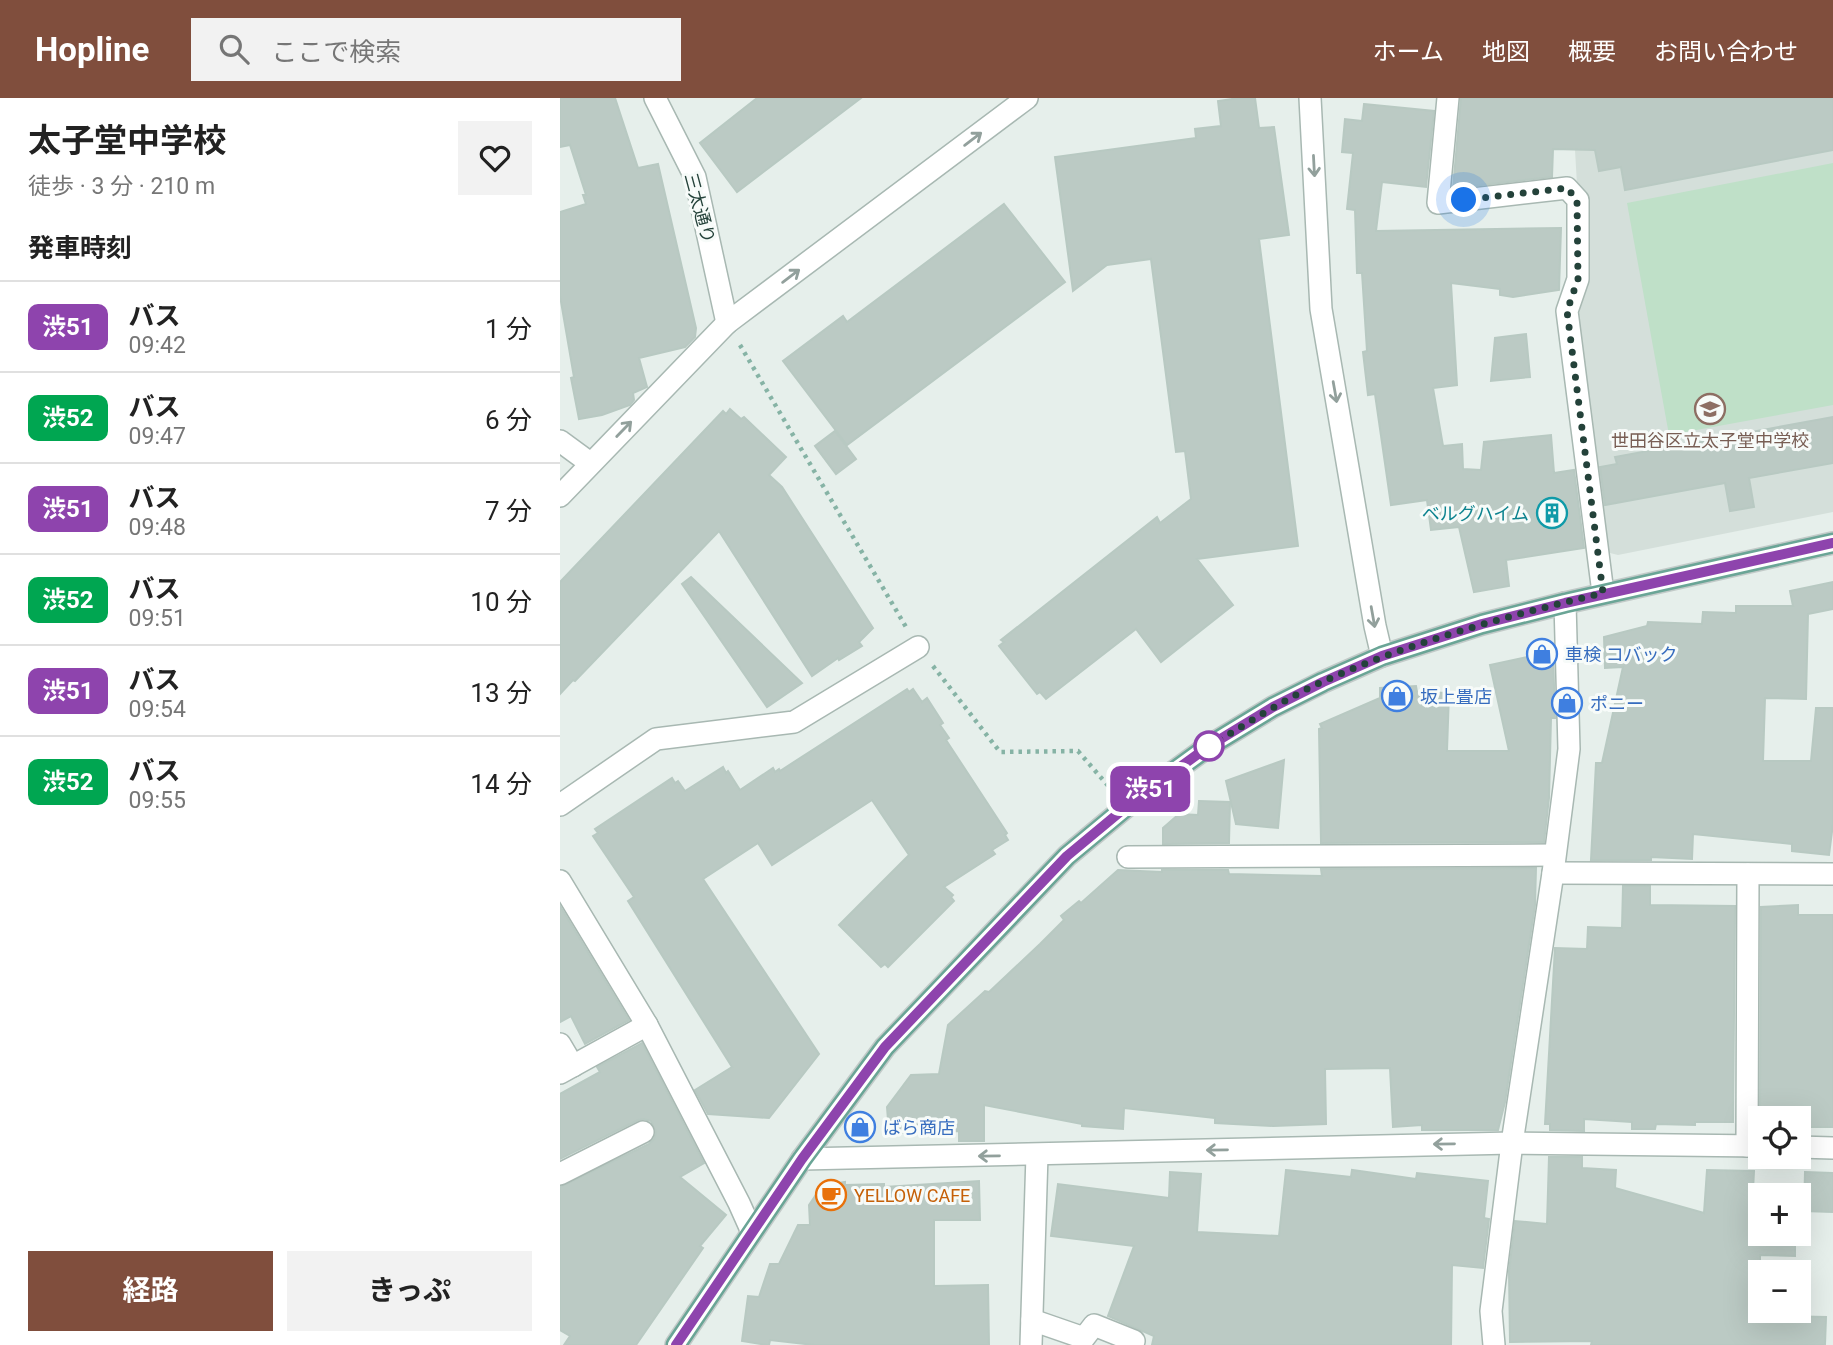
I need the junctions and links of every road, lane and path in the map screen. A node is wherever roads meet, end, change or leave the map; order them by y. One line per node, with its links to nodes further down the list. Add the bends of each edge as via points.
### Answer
1 (655, 98): 5 (street, 三太通り, via 695,177)
2 (1027, 98): 5 (street, one-way to 2)
3 (1310, 98): 13 (street, one-way to 13, via 1321,309)
4 (1448, 98): 10 (street, via 1438,203 1567,188 1577,200 1578,279 1567,311)
5 (727, 324): 7 (street, one-way to 5); 12 (path)
6 (560, 441): 7 (street)
7 (590, 463): 8 (street)
8 (560, 496)
9 (1833, 543): 10 (main road)
10 (1603, 593): 11 (main road)
11 (1565, 603): 13 (main road); 17 (street, via 1569,749)
12 (918, 647): 14 (path, via 1000,752 1078,751); 15 (street, via 794,722 656,739)
13 (1382, 656): 31 (main road, via 1273,707 1209,746 1070,853 885,1047)
14 (1110, 789)
15 (560, 805)
16 (1128, 857): 17 (street)
17 (1553, 864): 18 (street); 26 (street)
18 (1748, 874): 19 (street); 24 (street)
19 (1833, 874)
20 (564, 894): 21 (street)
21 (647, 1025): 23 (street); 33 (street)
22 (560, 1044): 23 (street)
23 (566, 1070)
24 (1753, 1106)
25 (642, 1132): 32 (street)
26 (1512, 1143): 27 (street); 30 (street, one-way to 30); 38 (street, via 1491,1311)
27 (1748, 1146)
28 (1811, 1147): 29 (street)
29 (1833, 1148)
30 (1037, 1155): 31 (street, one-way to 31); 34 (street)
31 (802, 1159): 33 (main road)
32 (560, 1174)
33 (752, 1232): 36 (main road)
34 (1032, 1320): 35 (street, via 1084,1338 1094,1325); 37 (street)
35 (1133, 1341)
36 (676, 1345)
37 (1031, 1345)
38 (1494, 1345)

